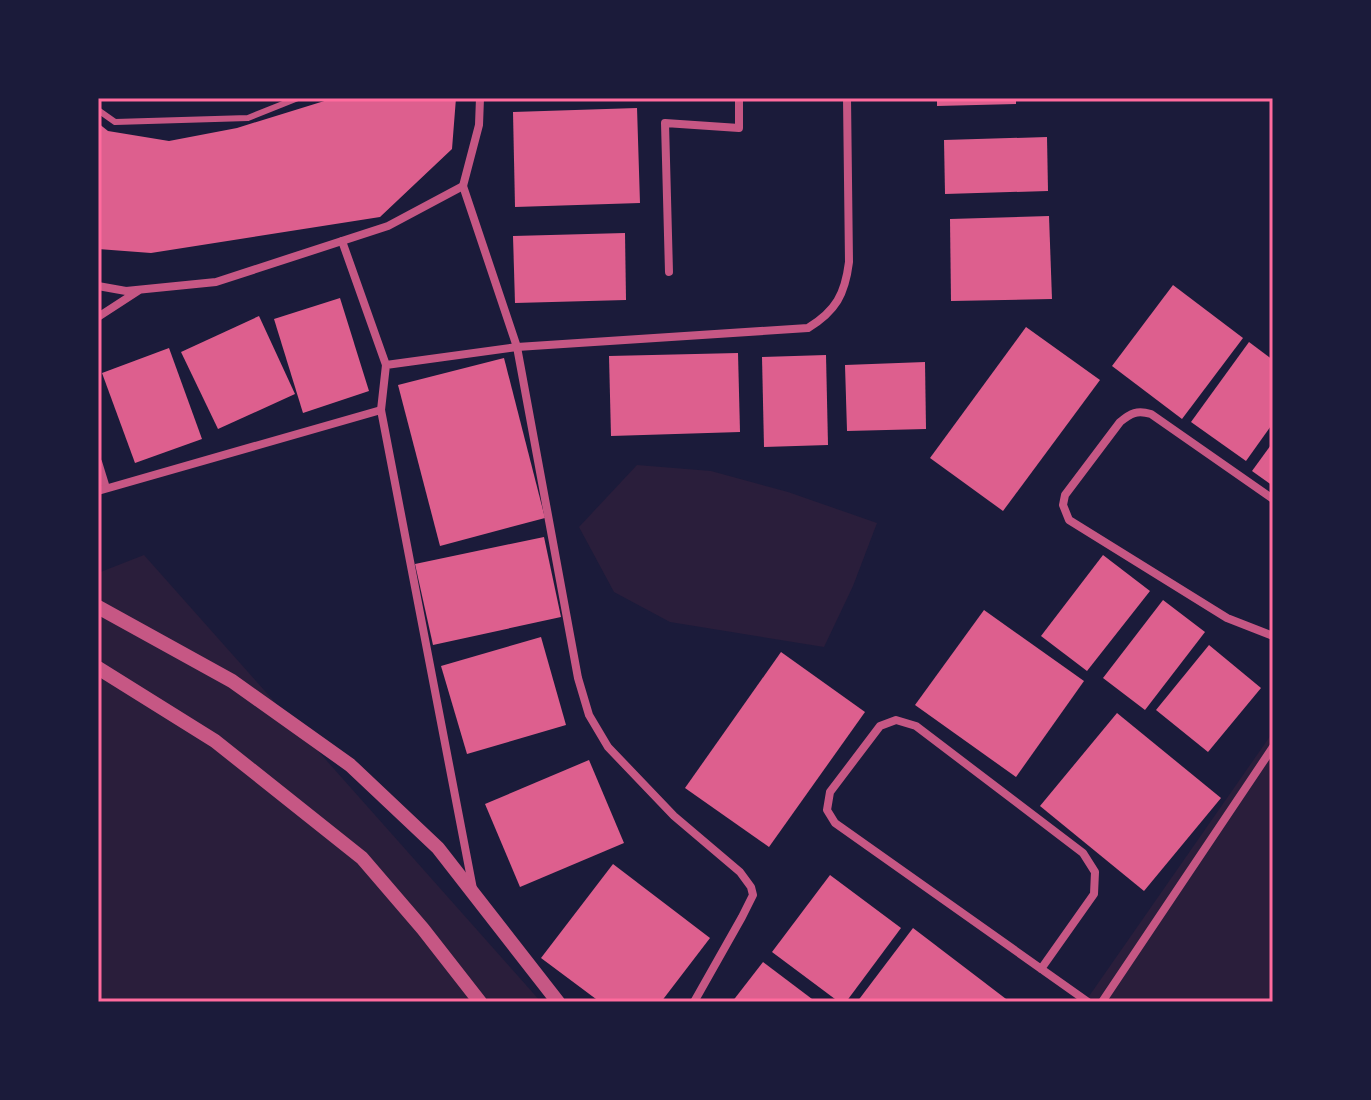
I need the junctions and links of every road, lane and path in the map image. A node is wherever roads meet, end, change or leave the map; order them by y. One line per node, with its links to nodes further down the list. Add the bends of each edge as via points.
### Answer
1 (298, 98): 5 (lane, via 248,118 115,122)
2 (480, 98): 6 (street, via 479,125)
3 (739, 98): 8 (street, via 739,128 665,123)
4 (847, 98): 12 (street, via 849,262 846,286 827,316 808,328)
5 (98, 110)
6 (463, 186): 7 (street, via 388,226); 12 (street)
7 (342, 241): 10 (street, via 216,282); 13 (street)
8 (669, 272)
9 (98, 286): 10 (street)
10 (139, 290): 11 (street)
11 (98, 317)
12 (517, 347): 13 (street); 26 (street, via 589,715 608,747 751,887 753,895)
13 (386, 365): 14 (street)
14 (381, 410): 16 (street); 22 (street)
15 (98, 462): 16 (street)
16 (102, 490)
17 (1273, 499): 19 (street, via 1140,411 1120,422 1065,495 1063,505 1069,520 1227,618)
18 (98, 607): 22 (street, via 232,681 350,765 438,848)
19 (1273, 636)
20 (98, 668): 24 (street, via 215,741 362,858)
21 (1273, 747): 28 (street)
22 (474, 894): 25 (street)
23 (1041, 969): 23 (street, via 835,823 827,810 830,792 880,726 896,720 916,726 1083,853 1095,872 1094,894); 27 (street)
24 (480, 1002)
25 (558, 1002)
26 (694, 1002)
27 (1088, 1002)
28 (1102, 1002)

